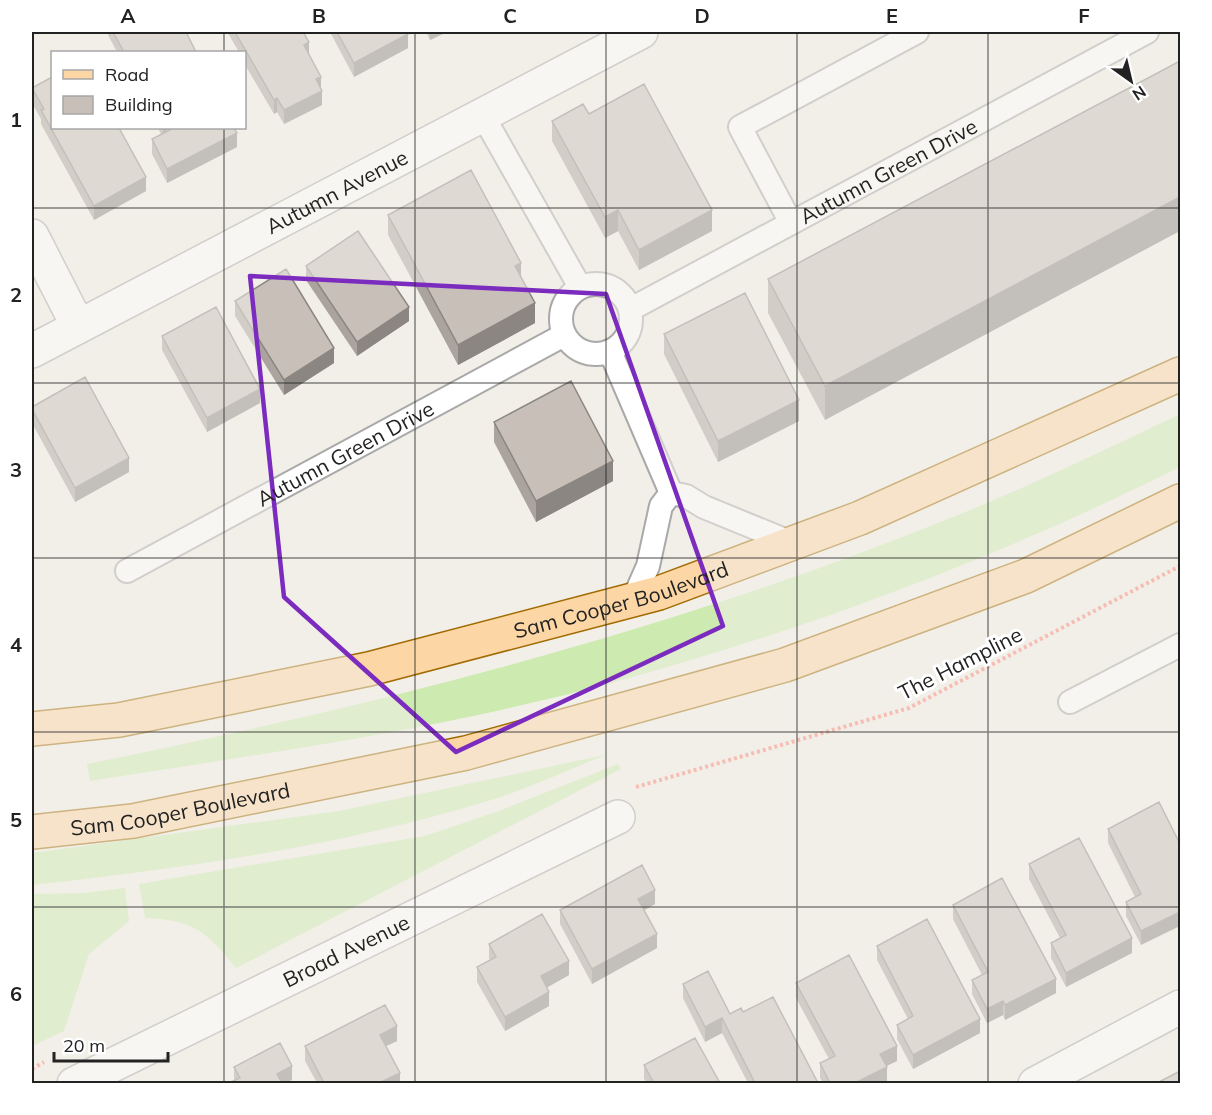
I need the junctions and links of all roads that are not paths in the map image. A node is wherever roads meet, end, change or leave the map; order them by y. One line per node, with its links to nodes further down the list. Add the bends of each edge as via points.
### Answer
1 (641, 32): 4 (street, Autumn Avenue)
2 (917, 32): 5 (lane, via 740,127)
3 (1147, 32): 5 (lane, Autumn Green Drive)
4 (482, 114): 7 (lane); 9 (street, Autumn Avenue)
5 (791, 223): 8 (lane, Autumn Green Drive)
6 (32, 236): 9 (street)
7 (580, 287): 8 (lane, via 609,285 626,299); 10 (lane, via 566,299 561,311)
8 (631, 309): 12 (lane, via 629,332)
9 (78, 326): 11 (street, Autumn Avenue)
10 (564, 335): 12 (lane, via 582,352 593,355); 17 (lane, Autumn Green Drive)
11 (32, 351)
12 (610, 351): 14 (lane)
13 (1180, 374): 16 (main road, Sam Cooper Boulevard, via 860,518)
14 (671, 494): 16 (lane, via 686,496); 18 (lane, via 661,506 648,566)
15 (1180, 501): 23 (main road, Sam Cooper Boulevard, via 1026,576 785,665 466,753 133,821)
16 (792, 543): 18 (main road, Sam Cooper Boulevard)
17 (127, 571)
18 (633, 600): 21 (main road, Sam Cooper Boulevard, via 369,669 119,720)
19 (1180, 645): 20 (lane)
20 (1070, 702)
21 (32, 729)
22 (618, 817): 25 (street, Broad Avenue)
23 (32, 832)
24 (1180, 1008): 26 (street)
25 (74, 1083)
26 (1035, 1083)

